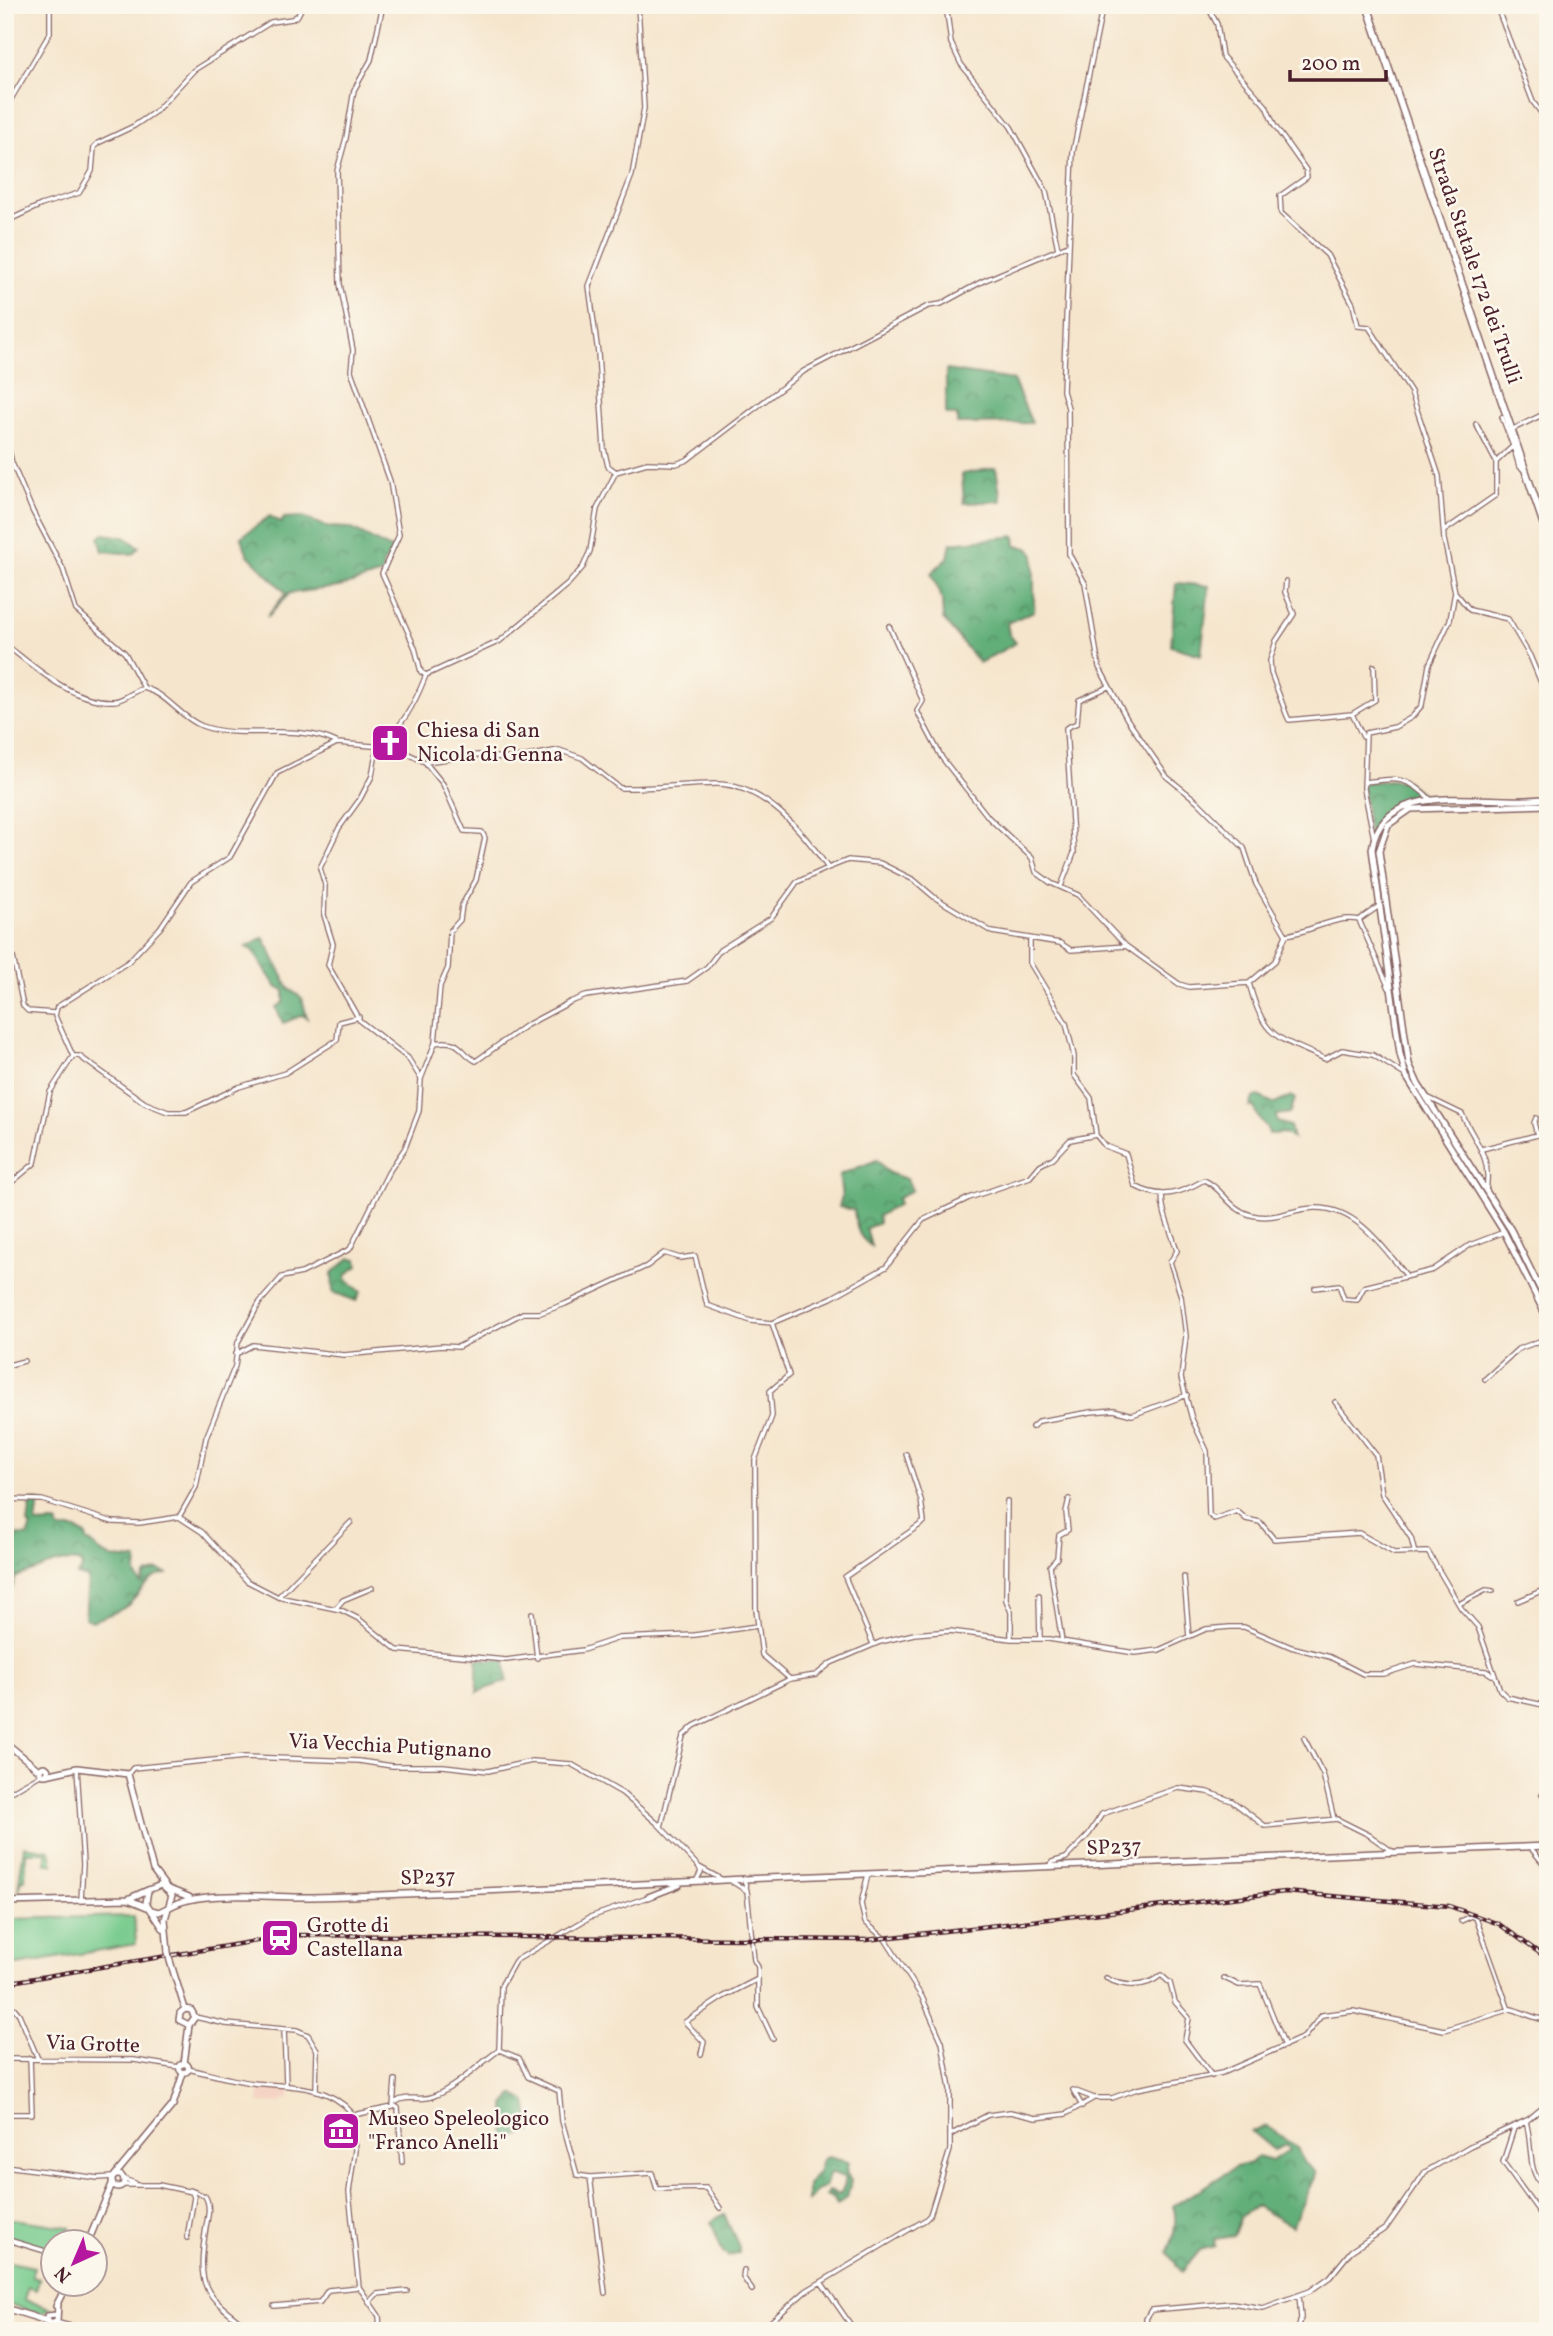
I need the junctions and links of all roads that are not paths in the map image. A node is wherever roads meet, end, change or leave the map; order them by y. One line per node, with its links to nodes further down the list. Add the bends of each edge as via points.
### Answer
1 (50, 5): 10 (street, via 50,33)
2 (303, 5): 12 (street, via 292,19 271,22 194,70 156,111 98,143 92,171 79,193)
3 (383, 5): 31 (street, via 371,60 354,90 338,159 340,284 353,350 351,371 390,481 399,535 382,573)
4 (638, 5): 23 (street, via 641,127 632,175 589,286 604,449 608,466)
5 (946, 5): 14 (street, via 951,43 961,64 1011,127 1046,191)
6 (1103, 5): 13 (street, via 1073,152)
7 (1207, 5): 24 (street, via 1217,24 1222,56 1266,106 1306,170 1307,177 1280,197 1281,214 1327,255 1353,304 1358,327 1369,327 1410,392 1439,476)
8 (1367, 5): 18 (main road, Strada Statale 172 dei Trulli)
9 (1496, 5): 11 (street, via 1533,102)
10 (5, 117)
11 (1548, 122)
12 (5, 222)
13 (1068, 245): 14 (street); 32 (street, via 1063,391 1069,408 1069,554 1085,583 1099,667)
14 (1058, 249): 23 (street, via 928,306 817,363 687,460 647,463)
15 (1548, 412): 18 (street)
16 (1502, 417): 20 (street)
17 (1476, 424): 21 (street)
18 (1511, 430): 22 (main road, Strada Statale 172 dei Trulli)
19 (5, 433): 33 (street, via 12,463 63,569 76,610 125,653)
20 (1513, 446): 21 (street); 22 (street, via 1519,466)
21 (1496, 463): 24 (street, via 1496,495)
22 (1525, 470): 25 (main road, Strada Statale 172 dei Trulli)
23 (616, 472): 31 (street, via 597,509 583,568 500,640)
24 (1444, 531): 27 (street)
25 (1548, 537)
26 (1286, 581): 34 (street, via 1285,592 1294,614 1276,641 1270,667 1287,716 1299,720)
27 (1455, 592): 36 (street, via 1451,620 1429,665 1422,705 1395,727 1366,733); 40 (street, via 1470,610 1508,619 1530,656 1545,692)
28 (889, 626): 48 (street, via 923,701 917,711 942,758 989,818 1032,858 1036,872)
29 (5, 644): 33 (street, via 88,700 117,701)
30 (1374, 666): 34 (street, via 1374,700)
31 (426, 675): 35 (street)
32 (1109, 687): 48 (street, via 1079,700 1077,723 1066,729 1074,853); 51 (street, via 1167,777 1244,848 1256,884)
33 (144, 688): 37 (street, via 160,694 188,720 205,727 302,734)
34 (1352, 714): 36 (street)
35 (394, 734): 38 (street); 39 (street)
36 (1364, 739): 42 (street)
37 (337, 743): 38 (street); 57 (street, via 277,773 230,857 191,882 160,928 128,962)
38 (377, 747): 39 (street); 58 (street, via 372,776 320,868 325,885 324,915 333,944 328,965)
39 (397, 748): 41 (street)
40 (1548, 751)
41 (425, 762): 47 (street, via 478,755 512,759 559,750 582,758 620,788 731,785 778,808); 59 (street, via 443,784 464,831 482,832 485,838 476,880 462,905 460,920 450,931)
42 (1364, 782): 44 (street, via 1413,781); 46 (street)
43 (1548, 798): 44 (main road)
44 (1432, 801): 46 (main road, via 1397,808 1383,820)
45 (1548, 805): 61 (main road, via 1420,808 1402,813 1385,831 1379,851)
46 (1374, 839): 49 (main road)
47 (828, 868): 52 (street, via 848,860 880,863 905,874 992,932); 59 (street, via 797,882 771,918 720,950 687,981 570,1002 525,1026 476,1061 455,1044)
48 (1061, 886): 53 (street, via 1087,903)
49 (1379, 906): 50 (street); 56 (main road)
50 (1359, 920): 51 (street, via 1346,917); 56 (street)
51 (1286, 935): 55 (street, via 1275,961)
52 (1030, 939): 53 (street, via 1060,943 1071,950); 65 (street, via 1030,963 1066,1023 1074,1074 1091,1098)
53 (1126, 946): 55 (street, via 1189,987)
54 (5, 947): 57 (street, via 13,957 23,1006 28,1011)
55 (1249, 983): 61 (street, via 1259,1016 1275,1037 1325,1059 1342,1050 1373,1055)
56 (1392, 995): 61 (main road)
57 (54, 1013): 60 (street)
58 (359, 1017): 60 (street, via 339,1023 337,1040 299,1065 186,1112 168,1112 145,1103); 62 (street, via 408,1058)
59 (435, 1043): 62 (street)
60 (73, 1056): 67 (street, via 50,1092 35,1163)
61 (1410, 1074): 63 (main road); 70 (main road)
62 (421, 1079): 77 (street, via 419,1111 405,1148 350,1249 302,1273 282,1277 249,1320)
63 (1426, 1097): 66 (street, via 1462,1114); 68 (main road)
64 (1536, 1118): 66 (street, via 1537,1135)
65 (1096, 1135): 69 (street, via 1105,1146 1126,1154 1135,1186); 75 (street, via 1070,1140 1030,1177 923,1220 886,1267)
66 (1482, 1149): 68 (street)
67 (5, 1188)
68 (1486, 1190): 70 (main road)
69 (1162, 1195): 71 (street, via 1178,1194 1204,1180 1230,1206 1250,1214 1272,1217 1312,1208 1345,1215 1381,1242); 81 (street, via 1178,1251 1170,1262 1181,1296 1186,1336 1181,1378)
70 (1508, 1231): 71 (street, via 1470,1245 1433,1270); 73 (main road); 74 (main road)
71 (1406, 1275): 72 (street, via 1362,1288 1357,1300 1344,1300 1339,1285)
72 (1315, 1288)
73 (1548, 1305)
74 (1548, 1320)
75 (772, 1323): 77 (street, via 751,1321 707,1305 695,1256 664,1253 565,1304 540,1313 523,1312 458,1347 344,1355 253,1345); 101 (street, via 789,1375 770,1391 772,1416 754,1460)
76 (1548, 1338): 80 (street, via 1518,1349)
77 (236, 1354): 88 (street, via 206,1438 196,1487)
78 (24, 1360): 79 (street)
79 (5, 1366)
80 (1485, 1379)
81 (1187, 1395): 83 (street, via 1132,1415 1114,1410 1091,1412 1039,1421); 90 (street, via 1192,1419 1208,1451 1211,1518 1237,1511 1260,1522 1274,1539 1355,1532 1394,1553)
82 (1335, 1402): 90 (street, via 1376,1455 1382,1494)
83 (1032, 1427)
84 (906, 1454): 106 (street, via 924,1522 845,1577)
85 (5, 1499): 88 (street, via 42,1500 113,1522)
86 (1069, 1499): 105 (street, via 1068,1530 1059,1537 1058,1558 1050,1566)
87 (1007, 1501): 103 (street, via 1006,1600)
88 (179, 1517): 96 (street, via 202,1532 247,1581)
89 (351, 1522): 96 (street)
90 (1414, 1550): 98 (street, via 1431,1555)
91 (1184, 1577): 102 (street)
92 (372, 1588): 99 (street, via 343,1600)
93 (1548, 1588): 97 (street)
94 (1493, 1591): 98 (street)
95 (1039, 1595): 104 (street)
96 (278, 1597): 99 (street)
97 (1518, 1601)
98 (1459, 1604): 108 (street, via 1478,1627)
99 (336, 1608): 107 (street, via 359,1619 397,1650 506,1660)
100 (532, 1613): 107 (street)
101 (757, 1626): 107 (street, via 695,1635 619,1638); 109 (street, via 762,1655)
102 (1189, 1637): 105 (street, via 1159,1650 1135,1653); 108 (street, via 1206,1629 1244,1627 1330,1657 1363,1674 1384,1674 1415,1664)
103 (1011, 1639): 104 (street); 106 (street, via 940,1631)
104 (1040, 1639): 105 (street)
105 (1062, 1641)
106 (873, 1644): 109 (street, via 816,1675)
107 (537, 1658)
108 (1492, 1675): 110 (street, via 1507,1697)
109 (790, 1679): 120 (street, via 694,1726 683,1736)
110 (1548, 1706)
111 (1304, 1738): 119 (street, via 1323,1774)
112 (5, 1742): 114 (main road)
113 (77, 1768): 114 (main road); 115 (main road); 143 (street)
114 (44, 1771): 117 (street)
115 (128, 1774): 120 (street, Via Vecchia Putignano, via 133,1768 245,1757 488,1771 532,1761 571,1764 622,1793); 126 (main road)
116 (1542, 1794): 118 (street)
117 (5, 1795)
118 (1548, 1800)
119 (1334, 1819): 123 (street); 124 (street, via 1265,1826 1216,1794 1178,1788 1102,1814 1066,1858)
120 (661, 1827): 127 (street, Via Vecchia Putignano)
121 (1548, 1846): 122 (main road, SP237 / SP237)
122 (1530, 1847): 123 (main road, SP237 / SP237); 125 (street)
123 (1393, 1852): 124 (main road, SP237 / SP237)
124 (1048, 1867): 128 (main road, SP237 / SP237)
125 (1548, 1869)
126 (153, 1870): 136 (main road); 137 (main road)
127 (702, 1870): 130 (street, Via Vecchia Putignano); 131 (street, Via Vecchia Putignano); 132 (street)
128 (868, 1874): 129 (main road, SP237 / SP237); 178 (street, via 861,1905 865,1922 885,1939 922,1997 942,2042 950,2089)
129 (744, 1878): 130 (main road, SP237 / SP237); 138 (street)
130 (726, 1880): 131 (main road, SP237 / SP237); 138 (street, Via Vecchia Putignano)
131 (709, 1881): 132 (main road, SP237 / SP237)
132 (696, 1882): 134 (main road, SP237 / SP237)
133 (664, 1884): 134 (main road, SP237); 135 (main road, SP237 / SP237); 139 (main road); 140 (main road)
134 (682, 1884): 139 (main road)
135 (652, 1885): 140 (main road); 141 (main road, SP237 / SP237)
136 (167, 1888): 137 (main road, SP237); 141 (main road, SP237); 145 (main road, via 172,1895)
137 (149, 1889): 142 (main road, SP237); 146 (main road, via 145,1897)
138 (747, 1891): 151 (street)
139 (662, 1893): 140 (main road)
140 (648, 1897): 161 (street, via 590,1917 515,1961 501,1986)
141 (192, 1898): 145 (main road, SP237)
142 (128, 1899): 143 (main road, SP237); 146 (main road, SP237)
143 (81, 1900): 144 (main road, SP237)
144 (5, 1902)
145 (170, 1907): 146 (main road, SP237, via 163,1912); 148 (main road)
146 (150, 1909): 148 (main road)
147 (1461, 1921): 154 (street, via 1476,1918)
148 (165, 1931): 153 (main road, bridge)
149 (1106, 1978): 167 (street, via 1120,1985 1140,1985 1161,1975 1171,1983 1175,2002 1189,2018 1185,2040)
150 (1224, 1978): 160 (street, via 1238,1985 1260,1984)
151 (756, 1980): 159 (street, via 758,2007); 162 (street, via 685,2022 704,2042)
152 (5, 2009): 165 (street, via 14,2008 19,2014)
153 (185, 2009): 155 (main road); 157 (main road, via 179,2020)
154 (1509, 2010): 156 (street); 160 (street, via 1444,2030 1353,2011 1329,2014)
155 (195, 2017): 157 (main road); 158 (street)
156 (1548, 2020)
157 (189, 2025): 166 (main road)
158 (284, 2029): 169 (street); 170 (street, via 303,2032 315,2043)
159 (773, 2039)
160 (1285, 2046): 167 (street)
161 (499, 2050): 173 (street, via 433,2097 401,2098); 181 (street, via 519,2058 528,2077 559,2091 577,2175)
162 (701, 2054)
163 (30, 2058): 164 (street, Via Grotte); 165 (street, Via Grotte); 175 (street, via 32,2114)
164 (5, 2059)
165 (38, 2059): 166 (street, Via Grotte, via 134,2060)
166 (184, 2068): 169 (street, Via Grotte, via 235,2080); 182 (main road, via 173,2105 126,2162)
167 (1212, 2076): 171 (street)
168 (395, 2080): 173 (street)
169 (286, 2084): 170 (street, Via Grotte)
170 (315, 2090): 176 (street, Via Grotte, via 338,2099)
171 (1094, 2098): 174 (street); 174 (street, via 1073,2090)
172 (1548, 2103): 177 (street)
173 (395, 2104): 176 (street); 179 (street)
174 (1082, 2106): 178 (street, via 1066,2114 1036,2118 1010,2112 988,2115)
175 (5, 2114)
176 (353, 2115): 194 (street, via 355,2150 349,2192)
177 (1528, 2120): 183 (street, via 1532,2173); 186 (street, via 1514,2128 1503,2162); 198 (street, via 1425,2172 1386,2228 1351,2251 1330,2277)
178 (950, 2136): 193 (street, via 930,2215)
179 (402, 2162)
180 (5, 2166): 182 (street)
181 (590, 2177): 185 (street, via 652,2173 655,2188 706,2188); 197 (street)
182 (117, 2181): 184 (street); 188 (main road)
183 (1539, 2182)
184 (190, 2190): 189 (street, via 194,2197); 205 (street, via 205,2196 209,2207 202,2283 216,2303)
185 (720, 2208)
186 (1545, 2216): 187 (street)
187 (1548, 2224)
188 (95, 2228)
189 (187, 2238)
190 (5, 2239): 191 (street)
191 (38, 2248)
192 (744, 2270): 195 (street, via 743,2277)
193 (821, 2282): 207 (street); 208 (street)
194 (359, 2287): 200 (street); 201 (street, via 328,2290 320,2302)
195 (752, 2290)
196 (407, 2291): 200 (street, via 377,2294)
197 (605, 2293)
198 (1299, 2295): 209 (street, via 1263,2308 1232,2303 1151,2310 1146,2319); 210 (street)
199 (60, 2298): 203 (main road)
200 (369, 2302): 206 (street, via 379,2316)
201 (274, 2306)
202 (5, 2308): 203 (main road)
203 (51, 2322): 204 (main road)
204 (86, 2331)
205 (253, 2331)
206 (380, 2331)
207 (760, 2331)
208 (855, 2331)
209 (1148, 2331)
210 (1298, 2331)

